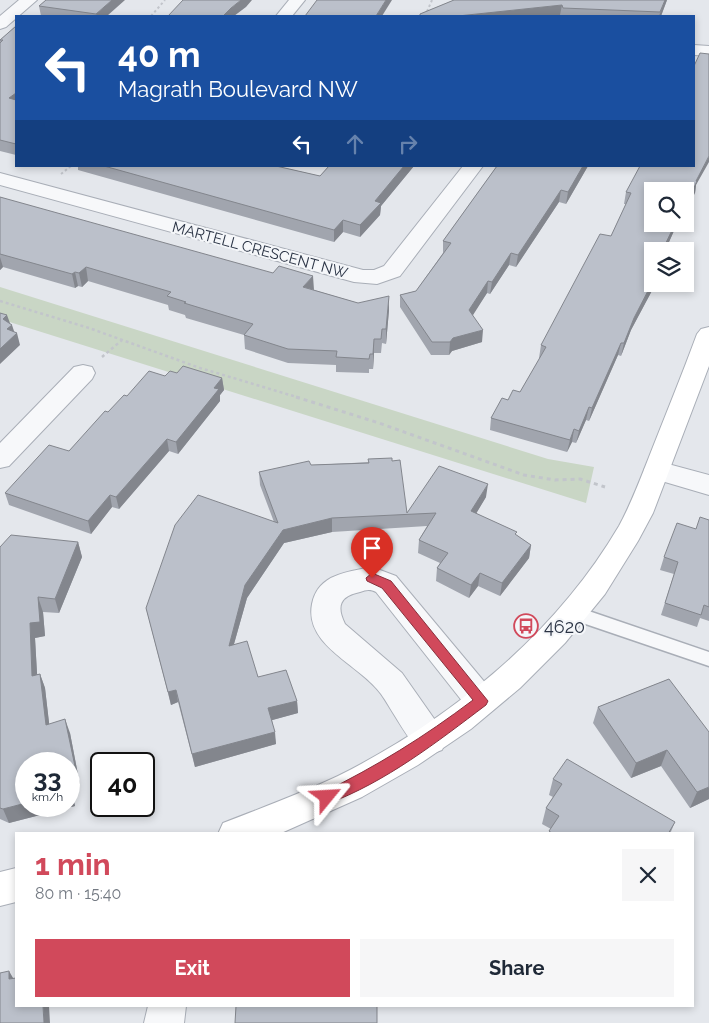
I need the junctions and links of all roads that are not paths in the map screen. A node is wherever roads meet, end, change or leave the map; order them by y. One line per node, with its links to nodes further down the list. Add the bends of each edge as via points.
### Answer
1 (29, 0): 4 (street)
2 (297, 0): 3 (street)
3 (285, 15)
4 (0, 24)
5 (695, 50): 6 (street)
6 (709, 51)
7 (472, 167): 8 (street, MARTELL CRESCENT NW, via 392,271 376,277 362,277)
8 (0, 179)
9 (709, 334): 12 (street)
10 (83, 373): 11 (street)
11 (0, 459)
12 (657, 470): 13 (street); 14 (street, via 629,532)
13 (709, 485)
14 (574, 614): 15 (lane); 16 (street)
15 (709, 660)
16 (481, 701): 17 (street); 17 (street, via 386,584 372,578 340,585 328,597 325,614 333,632 391,682)
17 (430, 740): 18 (street, via 381,770 327,797)
18 (239, 832)
19 (15, 885): 20 (street)
20 (0, 889)
21 (167, 1007): 22 (street)
22 (164, 1023)

